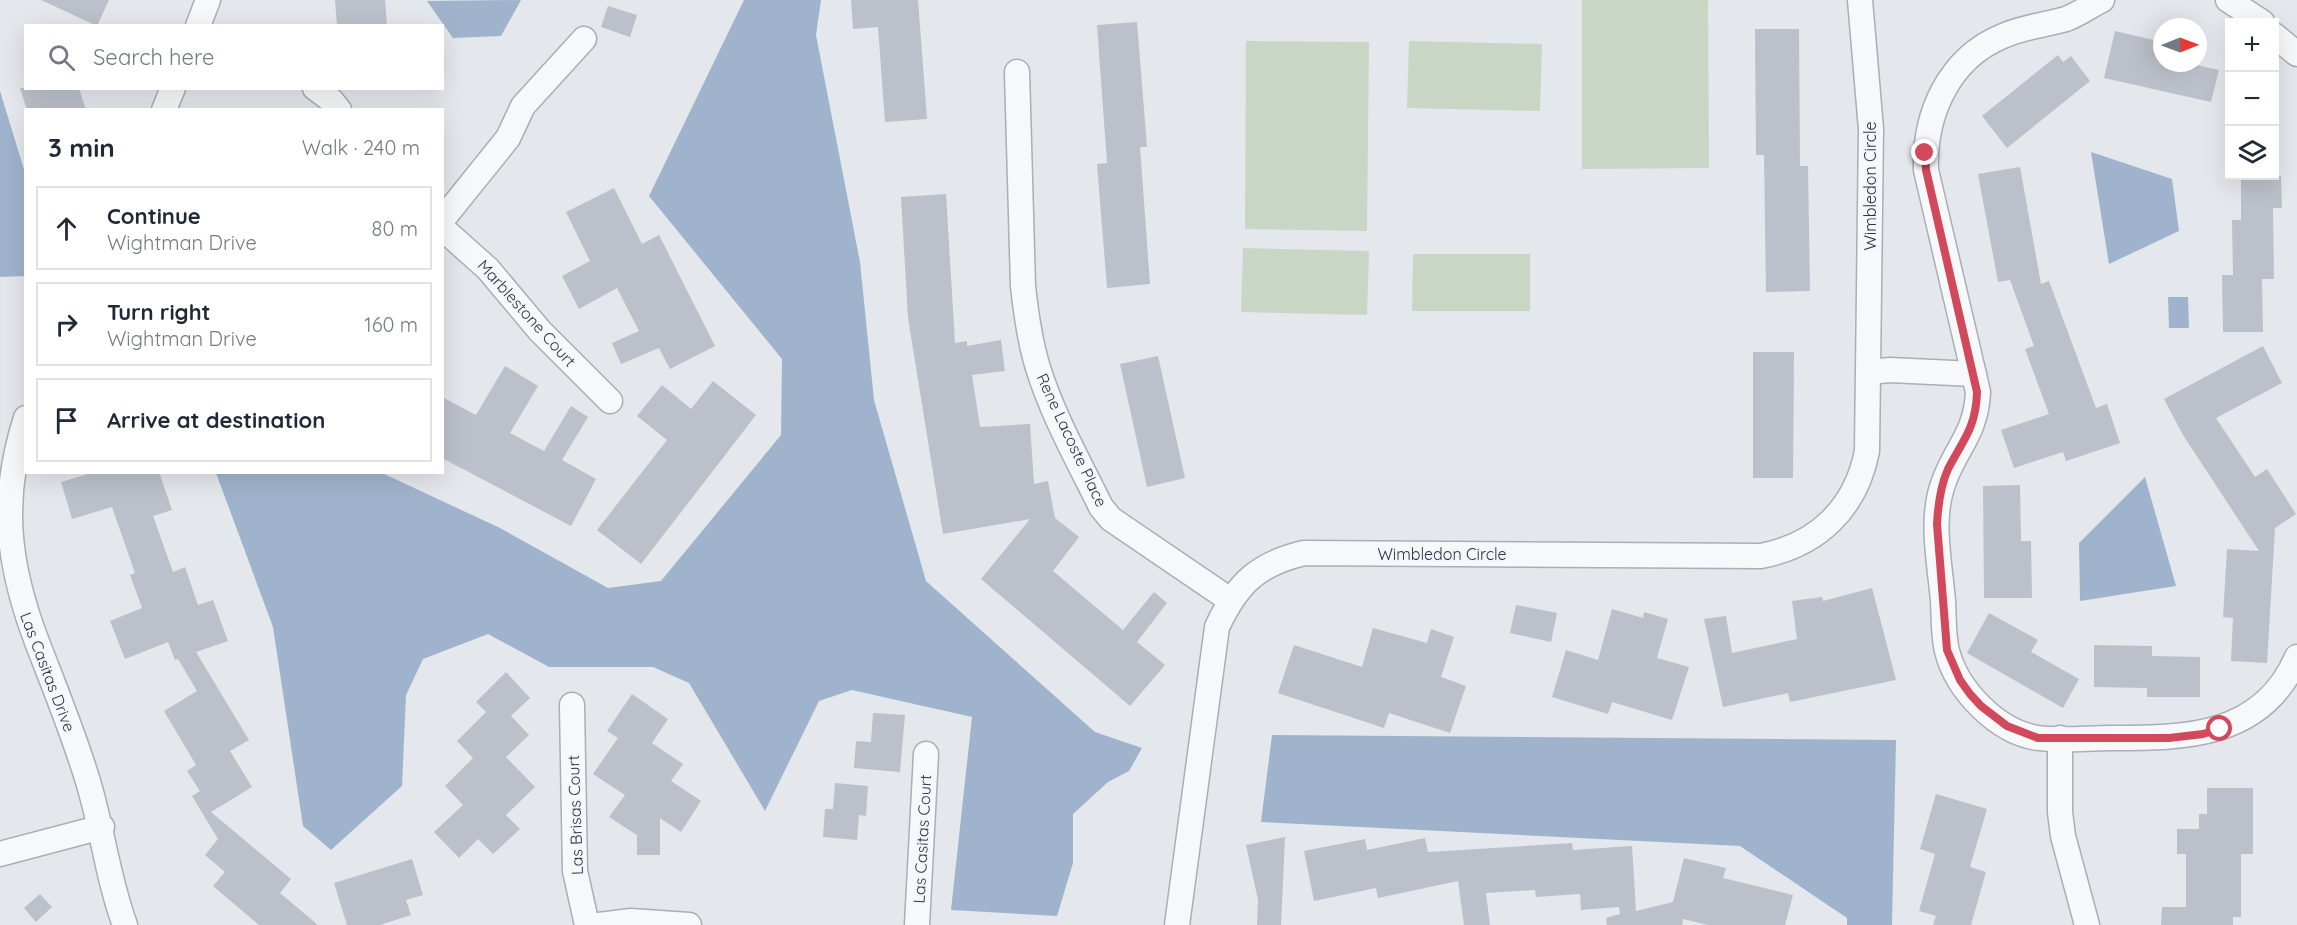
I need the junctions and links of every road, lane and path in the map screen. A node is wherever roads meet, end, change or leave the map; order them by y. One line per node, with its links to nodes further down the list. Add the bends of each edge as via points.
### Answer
1 (1860, 0): 15 (street, Wimbledon Circle, via 1871,129)
2 (2103, 0): 16 (street, via 2067,18 2001,36 1973,54 1943,90 1930,120 1926,170)
3 (2228, 0): 4 (street)
4 (2256, 18)
5 (2279, 38): 7 (street)
6 (584, 39): 13 (street, via 523,106 508,138)
7 (2297, 54)
8 (1017, 72): 19 (street, Rene Lacoste Place, via 1023,286 1029,328 1049,398 1101,507 1111,519)
9 (172, 90): 11 (street)
10 (318, 90): 12 (street)
11 (165, 108)
12 (337, 108)
13 (444, 218)
14 (444, 230): 17 (street, Marblestone Court, via 488,269 540,331)
15 (1869, 372): 16 (street); 19 (street, Wimbledon Circle, via 1867,451 1859,482 1832,521 1792,548 1761,556 1304,554 1287,557 1254,573)
16 (1974, 374): 22 (street, via 1977,400 1973,424 1948,469 1938,505 1947,650 1960,680 1981,706 2022,733)
17 (610, 400)
18 (24, 422): 24 (street, Las Casitas Drive, via 9,456 3,488 2,536 9,568 78,749)
19 (1230, 600): 31 (street, Wimbledon Circle, via 1213,645)
20 (2297, 657): 22 (street, via 2264,701 2220,729 2169,738)
21 (572, 705): 27 (street, Las Brisas Court, via 575,871)
22 (2060, 738): 32 (street, via 2063,836)
23 (926, 754): 30 (street, Las Casitas Court)
24 (102, 827): 25 (street); 26 (street, Las Casitas Drive)
25 (0, 854)
26 (125, 925)
27 (587, 925)
28 (599, 925): 29 (street, via 631,921)
29 (689, 925)
30 (917, 925)
31 (1177, 925)
32 (2087, 925)

